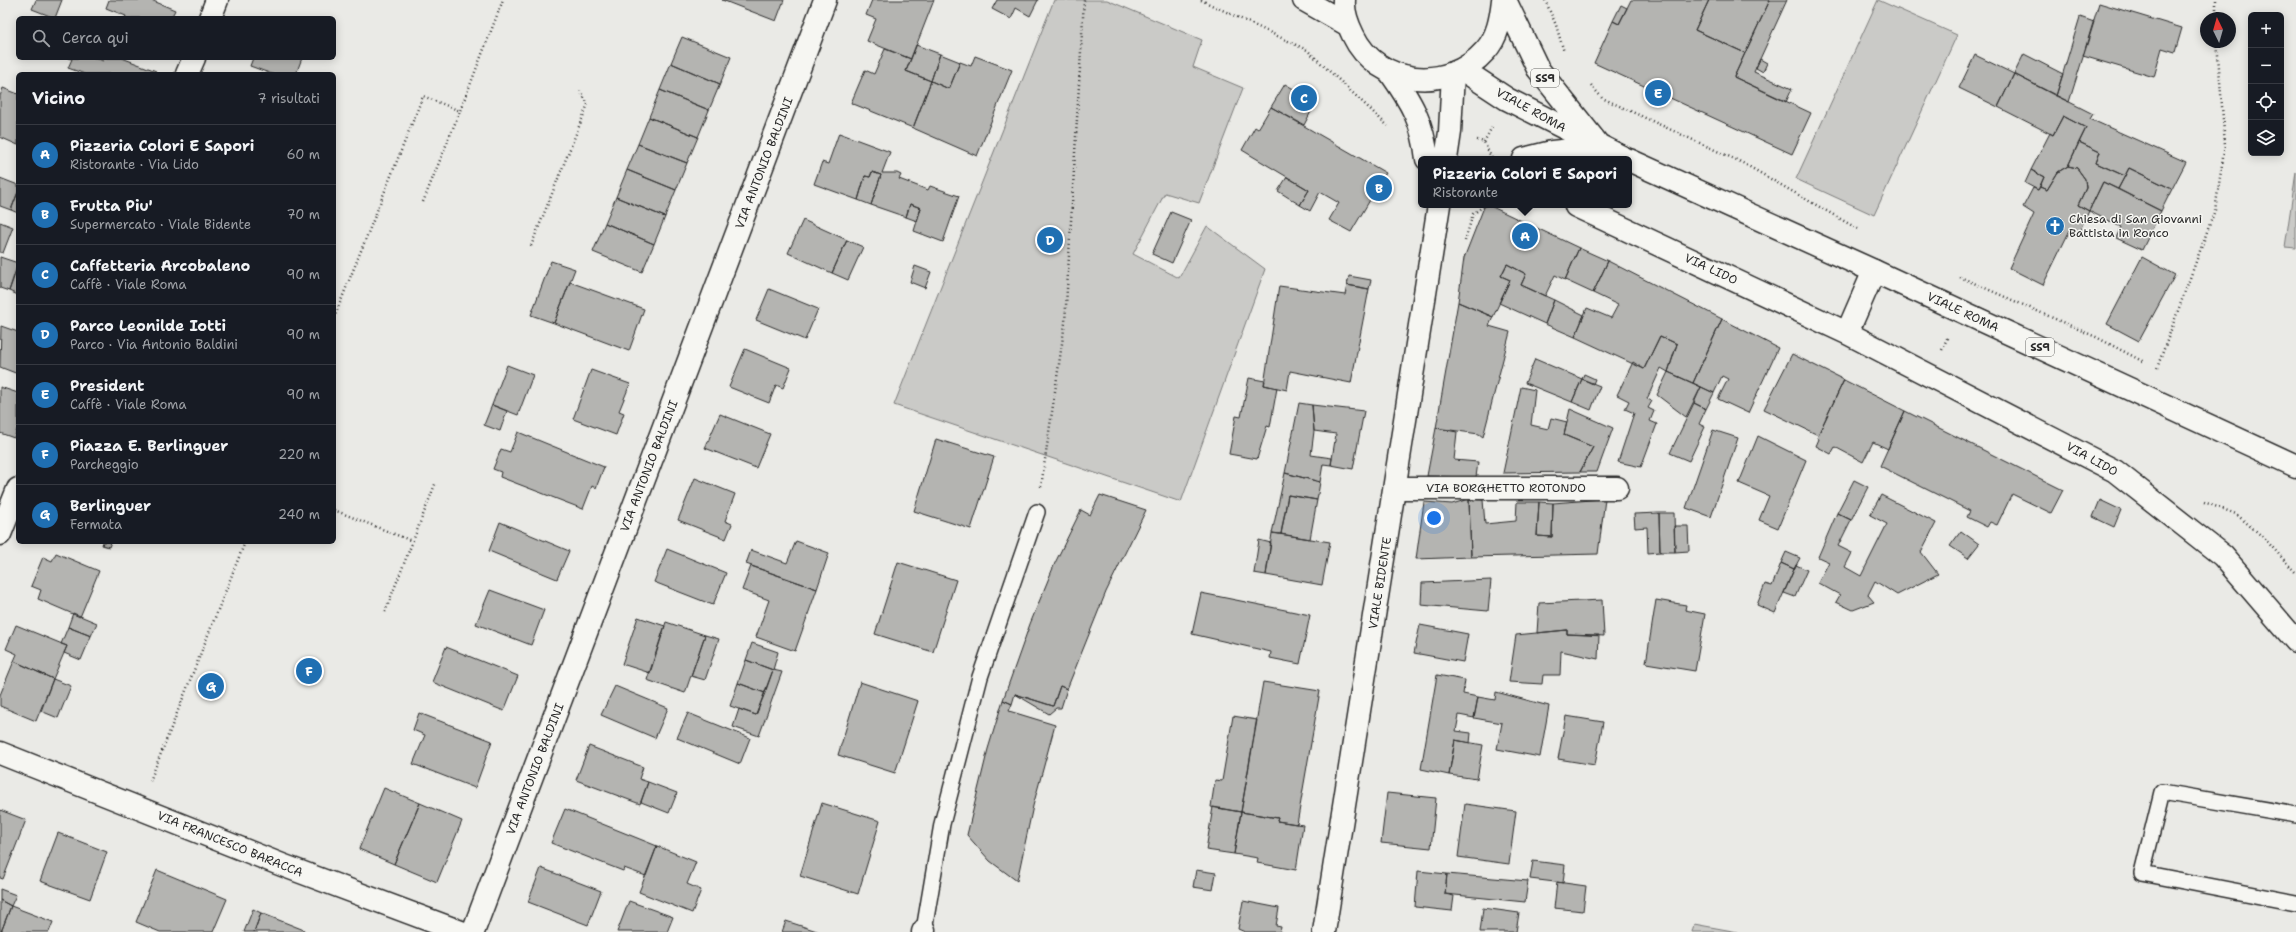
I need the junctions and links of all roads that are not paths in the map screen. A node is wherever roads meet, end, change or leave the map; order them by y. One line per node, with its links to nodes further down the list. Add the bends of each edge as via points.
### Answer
1 (217, 0): 6 (street)
2 (825, 0): 37 (street, VIA ANTONIO BALDINI)
3 (1304, 0): 7 (street)
4 (1344, 0): 7 (street)
5 (1504, 0): 11 (street, via 1500,25 1486,51); 12 (street, VIALE ROMA / SS9, via 1538,69)
6 (211, 16)
7 (1348, 25): 10 (street, via 1357,44 1371,61)
8 (193, 60): 9 (street)
9 (188, 72)
10 (1390, 72): 11 (street, via 1414,80 1439,78); 13 (street, via 1409,99 1425,136)
11 (1458, 72): 12 (street, VIALE ROMA / SS9); 14 (street)
12 (1600, 147): 15 (street); 16 (street, VIALE ROMA / SS9)
13 (1427, 156)
14 (1446, 156)
15 (1536, 156)
16 (1620, 156)
17 (1632, 161): 23 (street, VIALE ROMA / SS9)
18 (1431, 208): 22 (street, VIALE BIDENTE)
19 (1438, 208): 22 (street, VIALE BIDENTE)
20 (1453, 208): 22 (street, VIALE BIDENTE)
21 (1580, 208): 24 (street, VIA LIDO)
22 (1434, 235): 26 (street, VIALE BIDENTE)
23 (1874, 271): 24 (street); 25 (street, VIALE ROMA / SS9)
24 (1847, 333): 31 (street, VIA LIDO, via 2115,471 2223,556)
25 (2296, 466)
26 (1396, 488): 27 (street, VIA BORGHETTO ROTONDO); 38 (street, VIALE BIDENTE)
27 (1617, 488)
28 (16, 494): 30 (street)
29 (1037, 512): 35 (lane, via 980,677 942,824)
30 (0, 534)
31 (2296, 641)
32 (0, 753): 36 (street, VIA FRANCESCO BARACCA)
33 (2296, 815): 34 (lane, via 2162,792 2142,873)
34 (2296, 903)
35 (923, 931)
36 (461, 932)
37 (473, 932)
38 (1324, 932)

